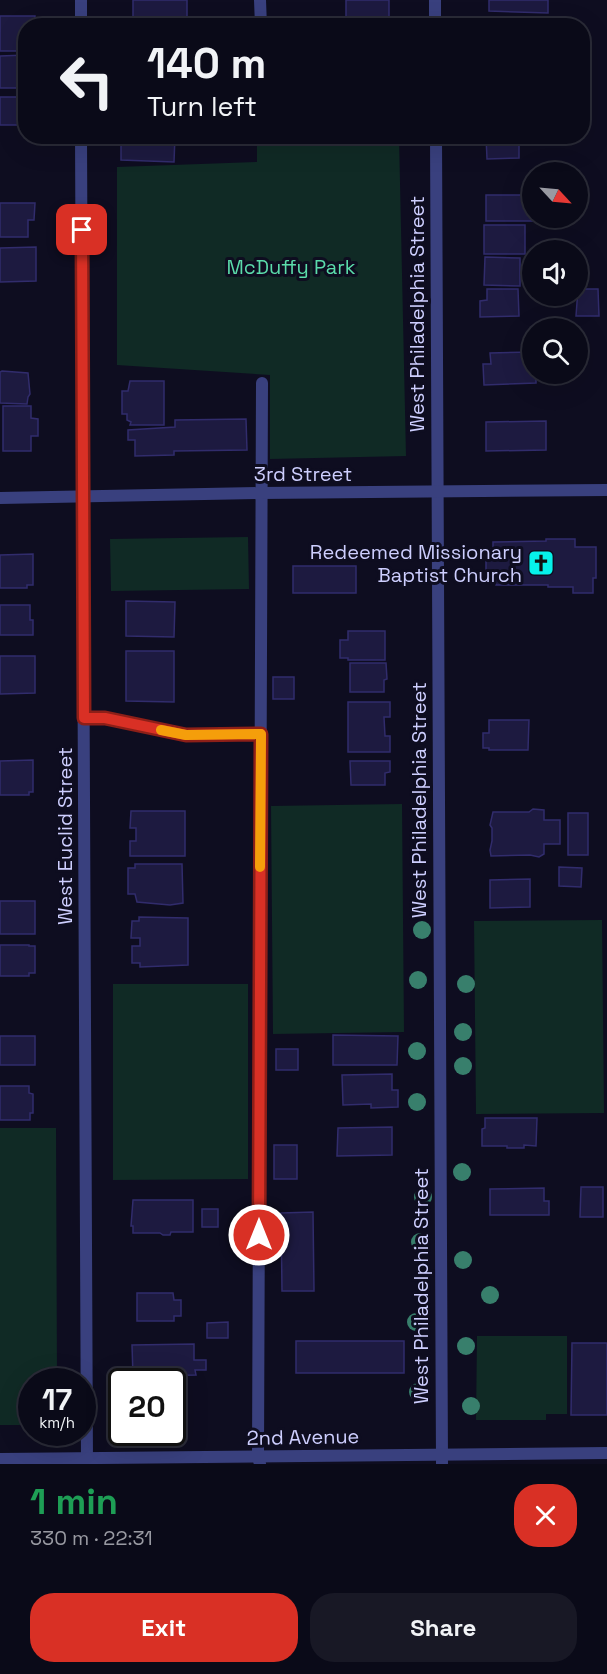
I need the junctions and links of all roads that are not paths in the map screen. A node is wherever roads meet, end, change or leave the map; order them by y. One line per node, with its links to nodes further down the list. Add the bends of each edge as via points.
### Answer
1 (81, 0): 4 (street)
2 (260, 0): 5 (street)
3 (435, 0): 6 (street)
4 (81, 18)
5 (261, 18)
6 (435, 18)
7 (81, 144): 13 (street, West Euclid Street)
8 (436, 144): 12 (street, West Philadelphia Street)
9 (262, 382): 11 (street)
10 (607, 490): 12 (street, 3rd Street)
11 (261, 493): 12 (street, 3rd Street); 13 (street, 3rd Street); 16 (street)
12 (438, 493): 20 (street, West Philadelphia Street)
13 (83, 496): 14 (street, 3rd Street); 15 (street, West Euclid Street)
14 (0, 498)
15 (84, 718): 16 (street, via 105,718 186,735); 21 (street, West Euclid Street)
16 (261, 734): 19 (street)
17 (607, 1453): 20 (street, 2nd Avenue)
18 (0, 1459): 21 (street, 2nd Avenue)
19 (259, 1460): 20 (street, 2nd Avenue); 21 (street, 2nd Avenue)
20 (442, 1460)
21 (87, 1461)

